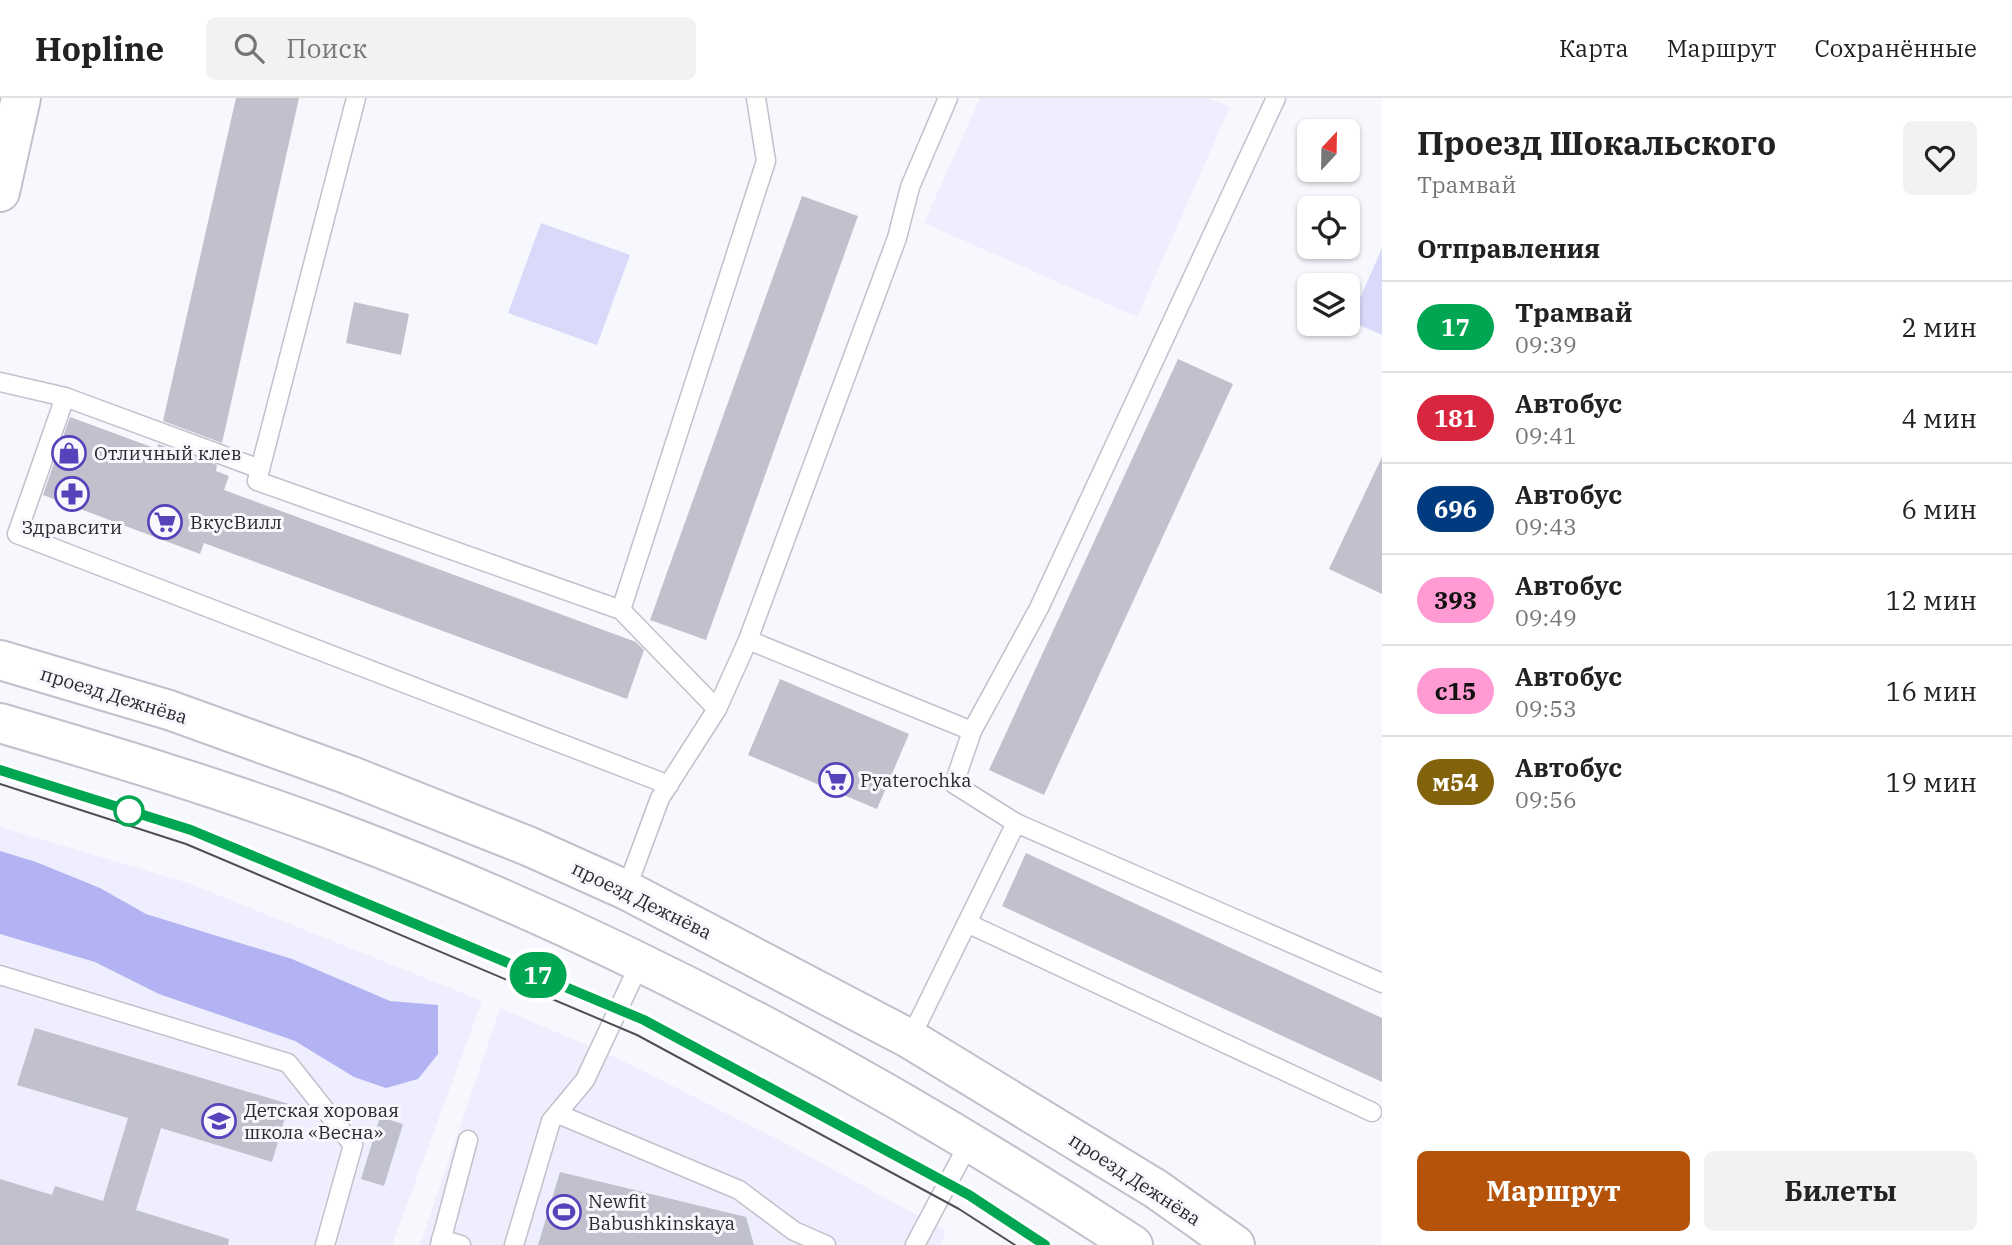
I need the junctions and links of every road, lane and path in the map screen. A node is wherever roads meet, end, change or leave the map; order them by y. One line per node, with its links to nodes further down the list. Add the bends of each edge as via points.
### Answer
1 (21, 98): 6 (main road)
2 (356, 98): 9 (lane)
3 (756, 98): 10 (lane, via 766,160)
4 (948, 98): 11 (lane, via 910,187 897,238)
5 (1276, 98): 15 (lane, via 1039,608)
6 (0, 192)
7 (0, 382): 8 (lane)
8 (65, 397): 9 (lane); 16 (lane, via 17,534)
9 (260, 469): 10 (lane, via 257,481)
10 (621, 610): 13 (lane)
11 (748, 640): 13 (lane); 15 (lane)
12 (0, 660): 18 (main road, проезд Дежнёва, via 169,710 349,775)
13 (717, 709): 16 (lane)
14 (0, 723): 20 (main road, via 186,778 338,832)
15 (972, 731): 17 (lane, via 954,784)
16 (669, 785): 18 (lane)
17 (1016, 822): 19 (lane); 22 (lane)
18 (626, 890): 23 (main road, проезд Дежнёва)
19 (967, 923): 23 (lane); 24 (lane)
20 (640, 963): 25 (lane, via 584,1080); 27 (main road)
21 (0, 975): 29 (lane, via 288,1063 353,1145)
22 (1382, 983)
23 (910, 1039): 35 (main road, проезд Дежнёва, via 1156,1189)
24 (1372, 1112)
25 (558, 1114): 31 (lane, via 551,1121); 32 (lane, via 739,1190 794,1231)
26 (468, 1140): 28 (lane)
27 (969, 1143): 33 (lane); 34 (main road)
28 (441, 1242): 30 (lane)
29 (325, 1245)
30 (461, 1245)
31 (514, 1245)
32 (826, 1245)
33 (915, 1245)
34 (1133, 1245)
35 (1235, 1245)

